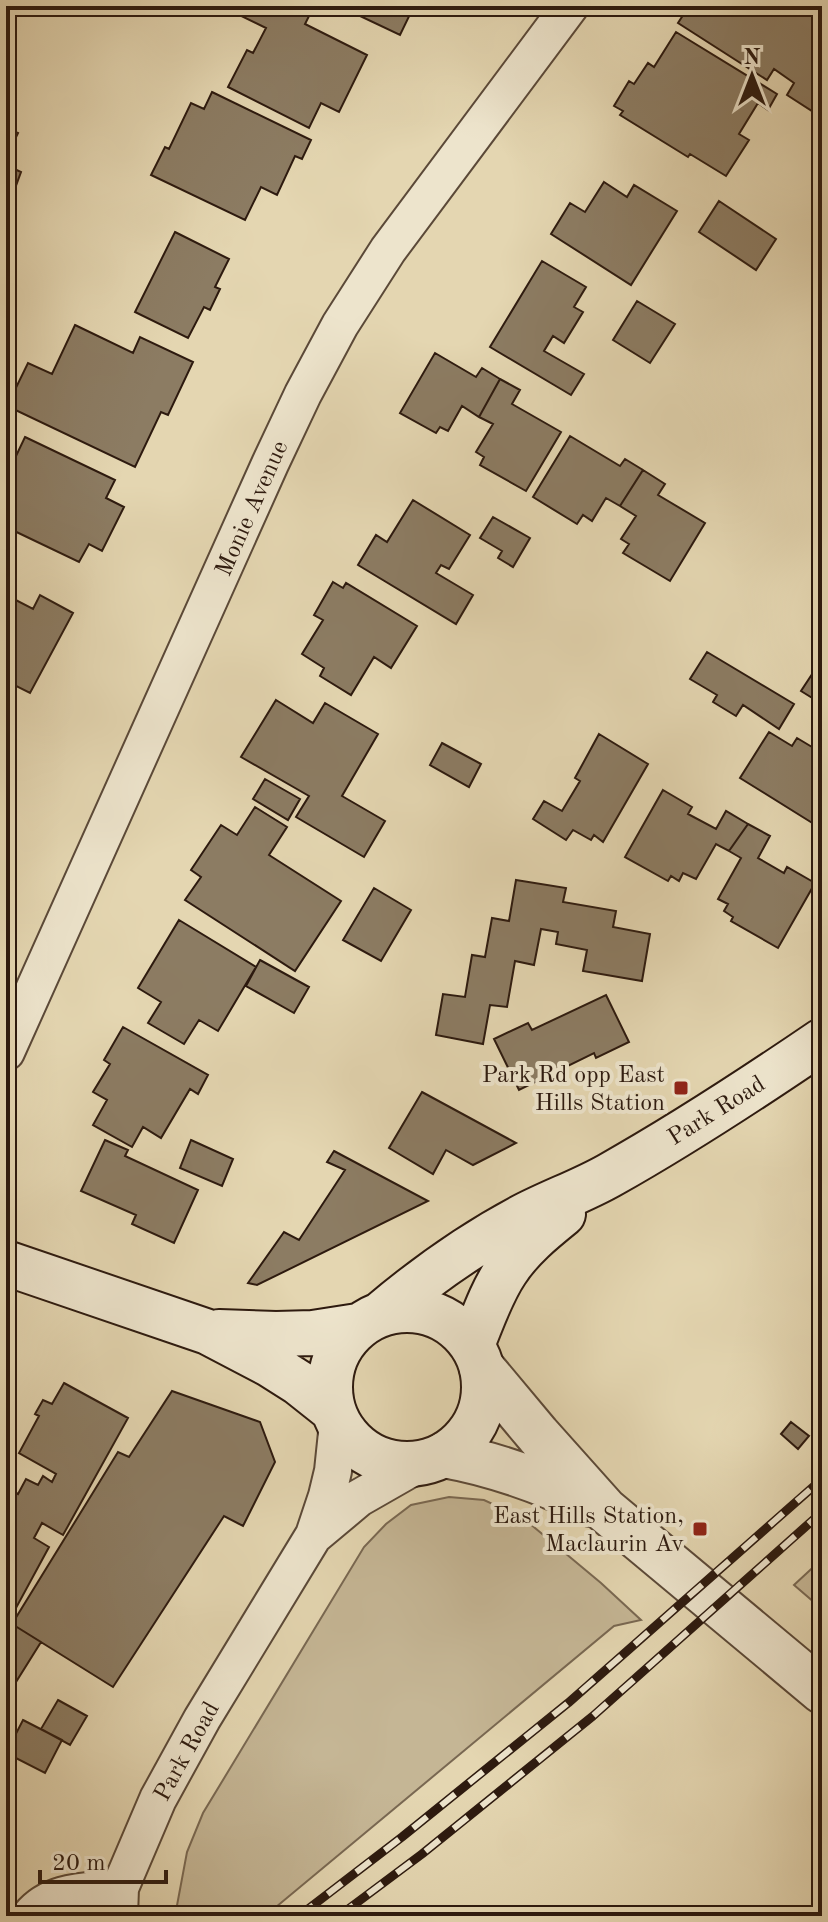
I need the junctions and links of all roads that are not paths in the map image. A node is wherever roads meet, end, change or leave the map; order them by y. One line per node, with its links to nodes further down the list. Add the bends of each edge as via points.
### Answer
1 (570, 6): 3 (street, Monie Avenue, via 388,250 310,380)
2 (822, 1041): 4 (main road, Park Road)
3 (6, 1052)
4 (608, 1176): 6 (main road, Park Road, via 485,1237); 8 (main road, Park Road, via 529,1243 505,1272 491,1299)
5 (6, 1263): 7 (main road)
6 (369, 1320): 7 (main road, via 300,1333); 8 (main road, via 406,1309 432,1313 455,1326); 9 (main road, via 342,1343 332,1364 329,1388)
7 (208, 1332): 9 (main road, via 299,1383)
8 (477, 1357): 10 (main road, via 484,1388 482,1409 461,1443); 11 (main road)
9 (336, 1417): 10 (main road, via 353,1443 374,1457 397,1464); 12 (street, Park Road, via 333,1471)
10 (433, 1458): 11 (main road, via 475,1460); 12 (street, Park Road, via 380,1484)
11 (605, 1510): 13 (main road)
12 (314, 1535): 14 (street, Park Road, via 165,1785)
13 (822, 1691)
14 (120, 1902): 15 (street, Park Road, via 70,1893 38,1906)
15 (30, 1916)

